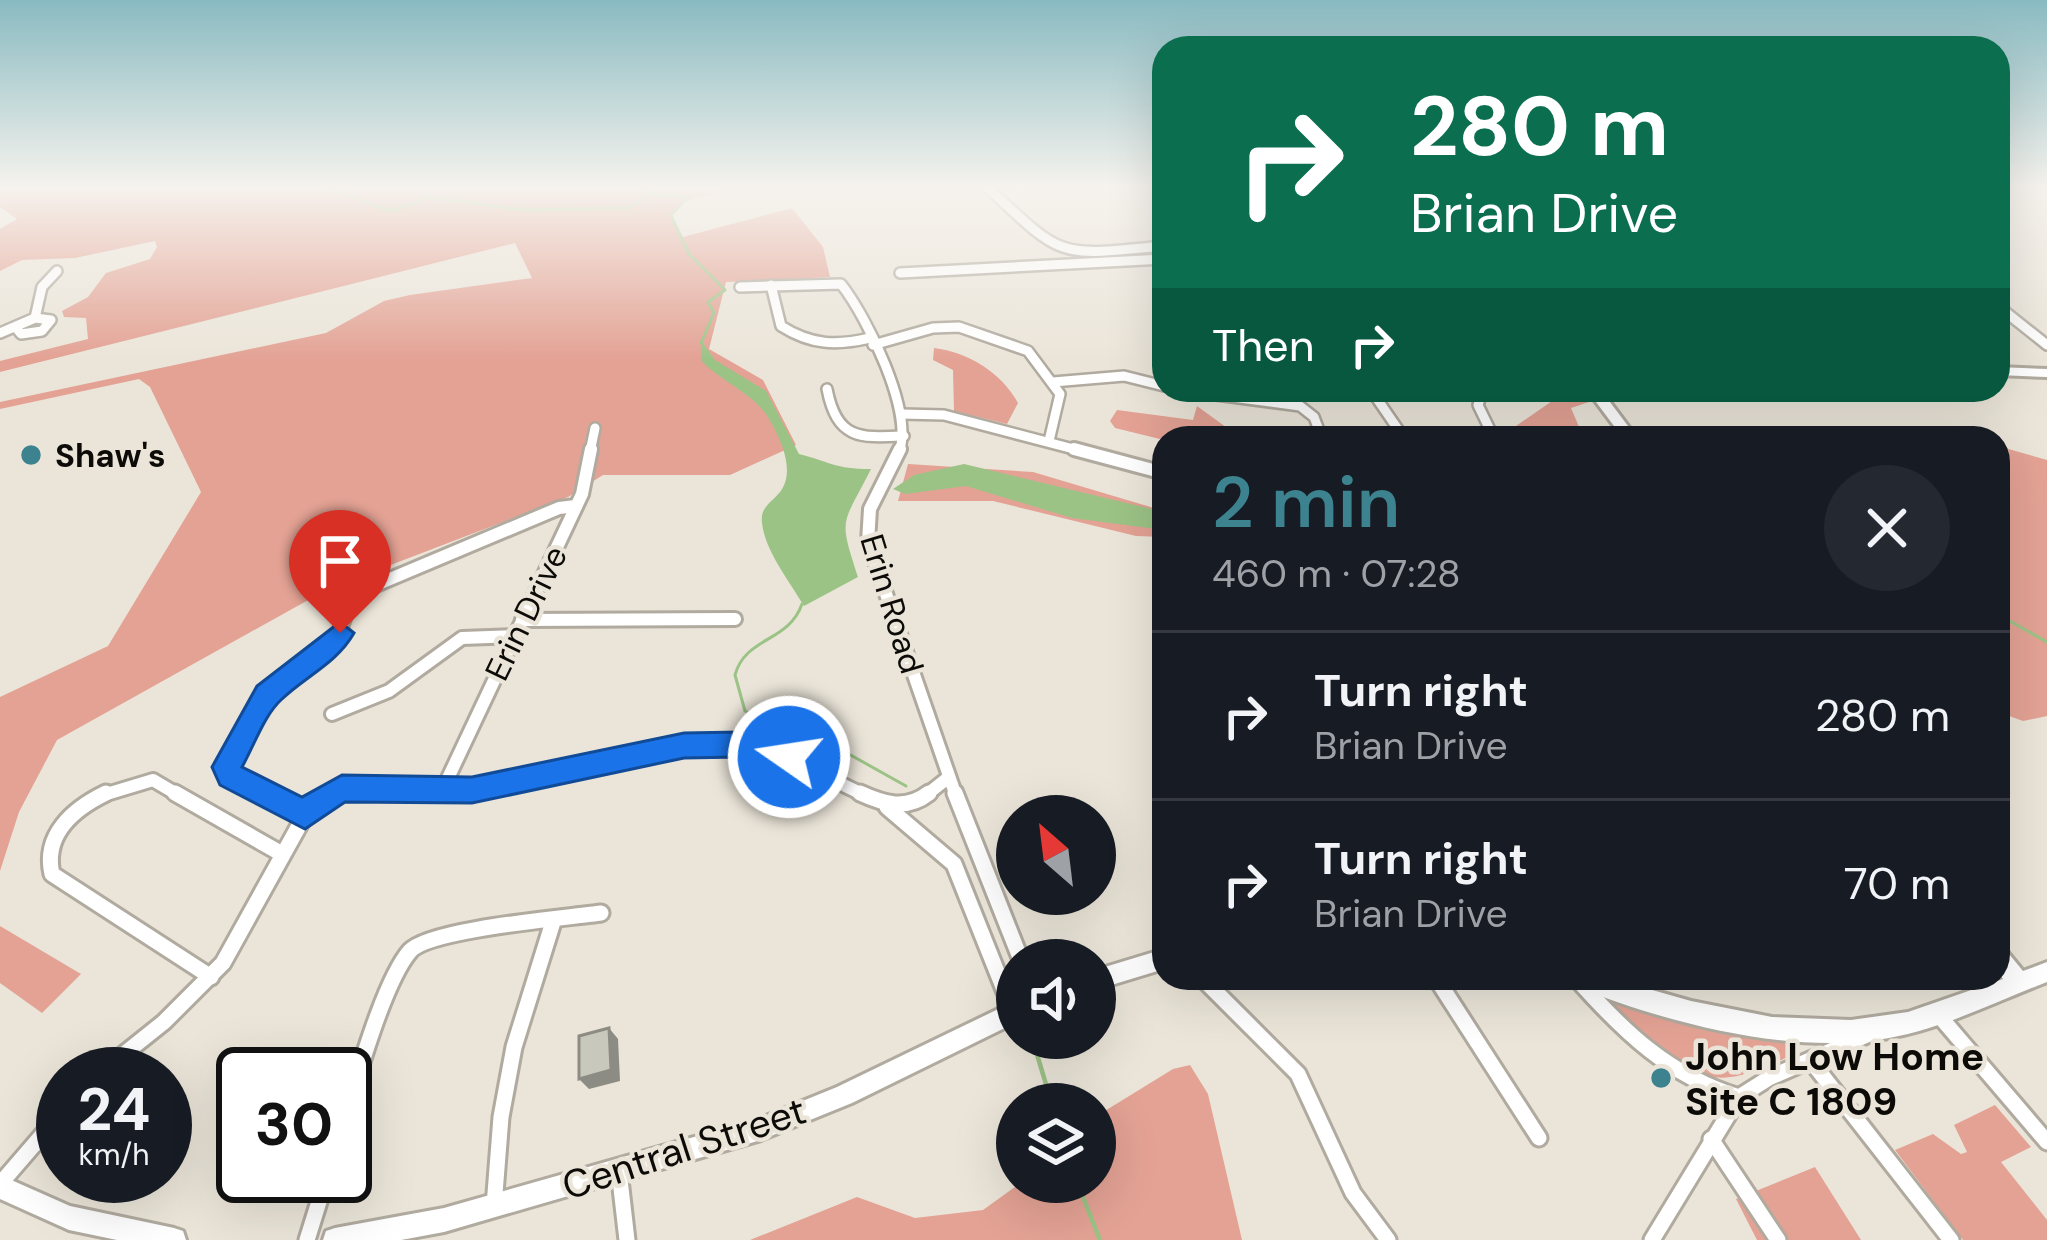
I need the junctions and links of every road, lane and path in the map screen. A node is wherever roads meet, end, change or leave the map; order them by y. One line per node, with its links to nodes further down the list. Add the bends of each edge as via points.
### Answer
1 (1051, 244): 2 (street)
2 (1152, 246)
3 (1152, 260): 5 (street)
4 (57, 271): 9 (street, via 42,287 35,318 51,322 31,334)
5 (900, 273)
6 (771, 285): 7 (street); 10 (street, via 845,286); 10 (street, via 781,326 808,343)
7 (740, 287)
8 (2010, 316): 11 (street)
9 (0, 333)
10 (872, 341): 14 (street, via 956,327 1028,351); 18 (street)
11 (2047, 345)
12 (2010, 372): 13 (main road)
13 (2047, 374)
14 (1053, 382): 15 (street, via 1119,376); 22 (street, via 1060,404)
15 (1152, 383)
16 (827, 389): 21 (street, via 848,433)
17 (1257, 402): 19 (street, via 1296,405)
18 (902, 414): 21 (street); 22 (street, via 925,411)
19 (1317, 426)
20 (595, 428): 24 (street, Erin Drive)
21 (904, 436): 29 (street, Erin Road, via 870,503 866,532)
22 (1048, 441): 23 (street)
23 (1152, 470)
24 (576, 506): 25 (street, Erin Drive); 32 (street, via 352,595 334,642 267,694 227,767)
25 (522, 620): 26 (street); 27 (street, Erin Drive)
26 (735, 620)
27 (514, 637): 28 (street, via 462,638 389,691); 30 (street, Erin Drive)
28 (332, 714)
29 (949, 777): 31 (street, via 920,800); 36 (street, Erin Road)
30 (441, 793): 31 (street, via 725,743 776,752); 32 (street, via 342,789)
31 (886, 806): 38 (street, via 954,864)
32 (305, 815): 33 (street)
33 (282, 854): 42 (street); 42 (street, via 153,780 98,796 55,836 47,858 52,874)
34 (601, 914): 35 (street)
35 (554, 922): 54 (street, via 419,943 406,956); 64 (street, via 514,1047)
36 (1014, 939)
37 (1152, 963): 41 (main road)
38 (996, 965)
39 (2010, 971): 43 (main road)
40 (2047, 972): 43 (main road)
41 (1116, 974)
42 (211, 977): 53 (street)
43 (2019, 982): 44 (main road)
44 (2010, 985)
45 (1214, 990): 71 (street, via 1298,1074 1353,1193)
46 (1444, 990): 57 (street)
47 (1589, 990): 56 (street, via 1650,1054 1691,1081)
48 (1622, 990): 52 (main road, via 1731,1019)
49 (1997, 990): 50 (main road)
50 (1936, 1012): 52 (main road); 59 (street)
51 (996, 1020): 61 (main road, Central Street, via 790,1119)
52 (1886, 1027): 55 (street)
53 (130, 1047)
54 (369, 1047)
55 (1811, 1061): 56 (street); 74 (street)
56 (1739, 1097): 58 (street)
57 (1539, 1138)
58 (1711, 1139): 72 (street); 73 (street)
59 (2047, 1142)
60 (36, 1143): 62 (street)
61 (620, 1171): 64 (main road, Central Street); 70 (street)
62 (0, 1186): 66 (main road)
63 (319, 1203): 68 (street)
64 (494, 1206): 65 (main road, Central Street)
65 (444, 1230): 69 (main road, Central Street)
66 (101, 1234): 67 (main road)
67 (174, 1240)
68 (307, 1240)
69 (334, 1240)
70 (627, 1240)
71 (1388, 1240)
72 (1652, 1240)
73 (1778, 1240)
74 (1951, 1240)

